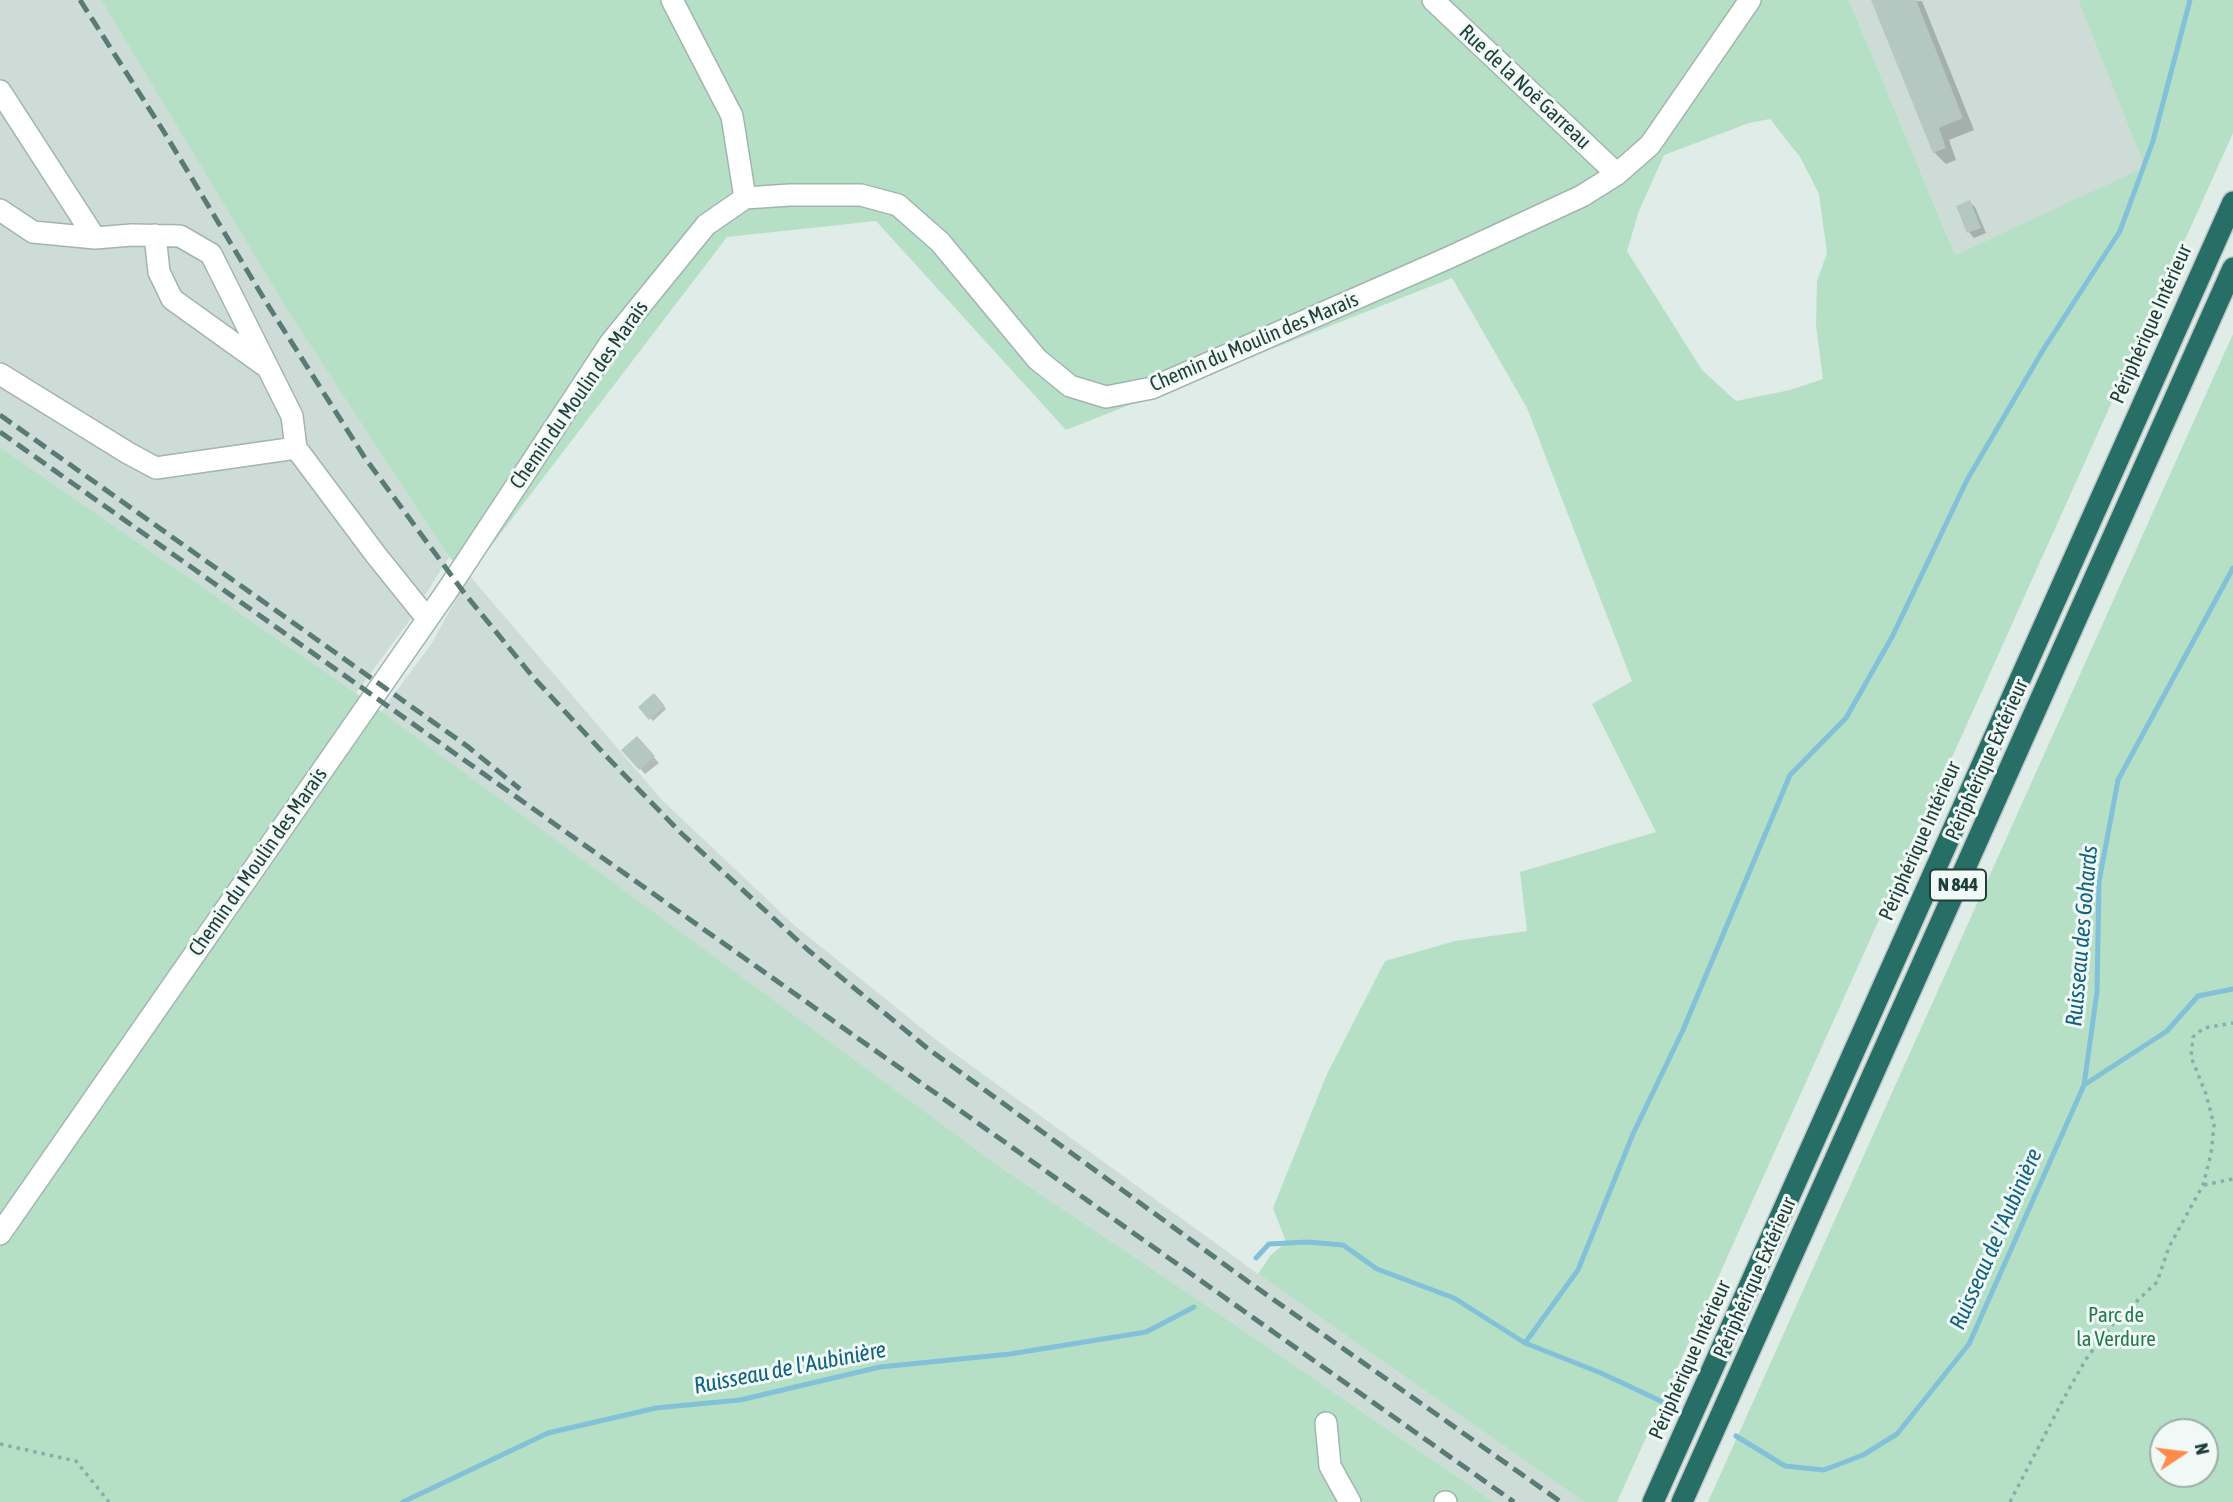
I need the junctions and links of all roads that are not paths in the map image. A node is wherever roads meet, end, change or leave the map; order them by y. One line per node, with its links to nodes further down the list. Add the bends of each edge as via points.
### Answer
1 (672, 0): 6 (street, via 732,116)
2 (1433, 0): 5 (street, Rue de la Noë Garreau)
3 (1750, 0): 5 (street, Chemin du Moulin des Marais, via 1650,145)
4 (0, 91): 10 (street)
5 (1616, 174): 6 (street, Chemin du Moulin des Marais, via 1582,196 1324,313 1152,388 1105,397 1070,386 1037,359 940,242 898,205 860,195)
6 (746, 198): 15 (street, Chemin du Moulin des Marais, via 706,225 611,342)
7 (2233, 202): 18 (highway, Périphérique Intérieur / N 844)
8 (0, 209): 10 (street, via 33,232)
9 (155, 235): 10 (street); 12 (street, via 159,272 172,299); 12 (street, via 180,236 211,254)
10 (95, 238)
11 (2233, 268): 20 (highway, Périphérique Extérieur / N 844)
12 (267, 367): 14 (street, via 292,416)
13 (0, 374): 14 (street, via 156,468)
14 (296, 448): 15 (street, via 376,555)
15 (429, 616): 16 (street, Chemin du Moulin des Marais)
16 (0, 1234)
17 (1326, 1423): 19 (street, via 1330,1466)
18 (1656, 1496)
19 (1350, 1502)
20 (1682, 1502)

